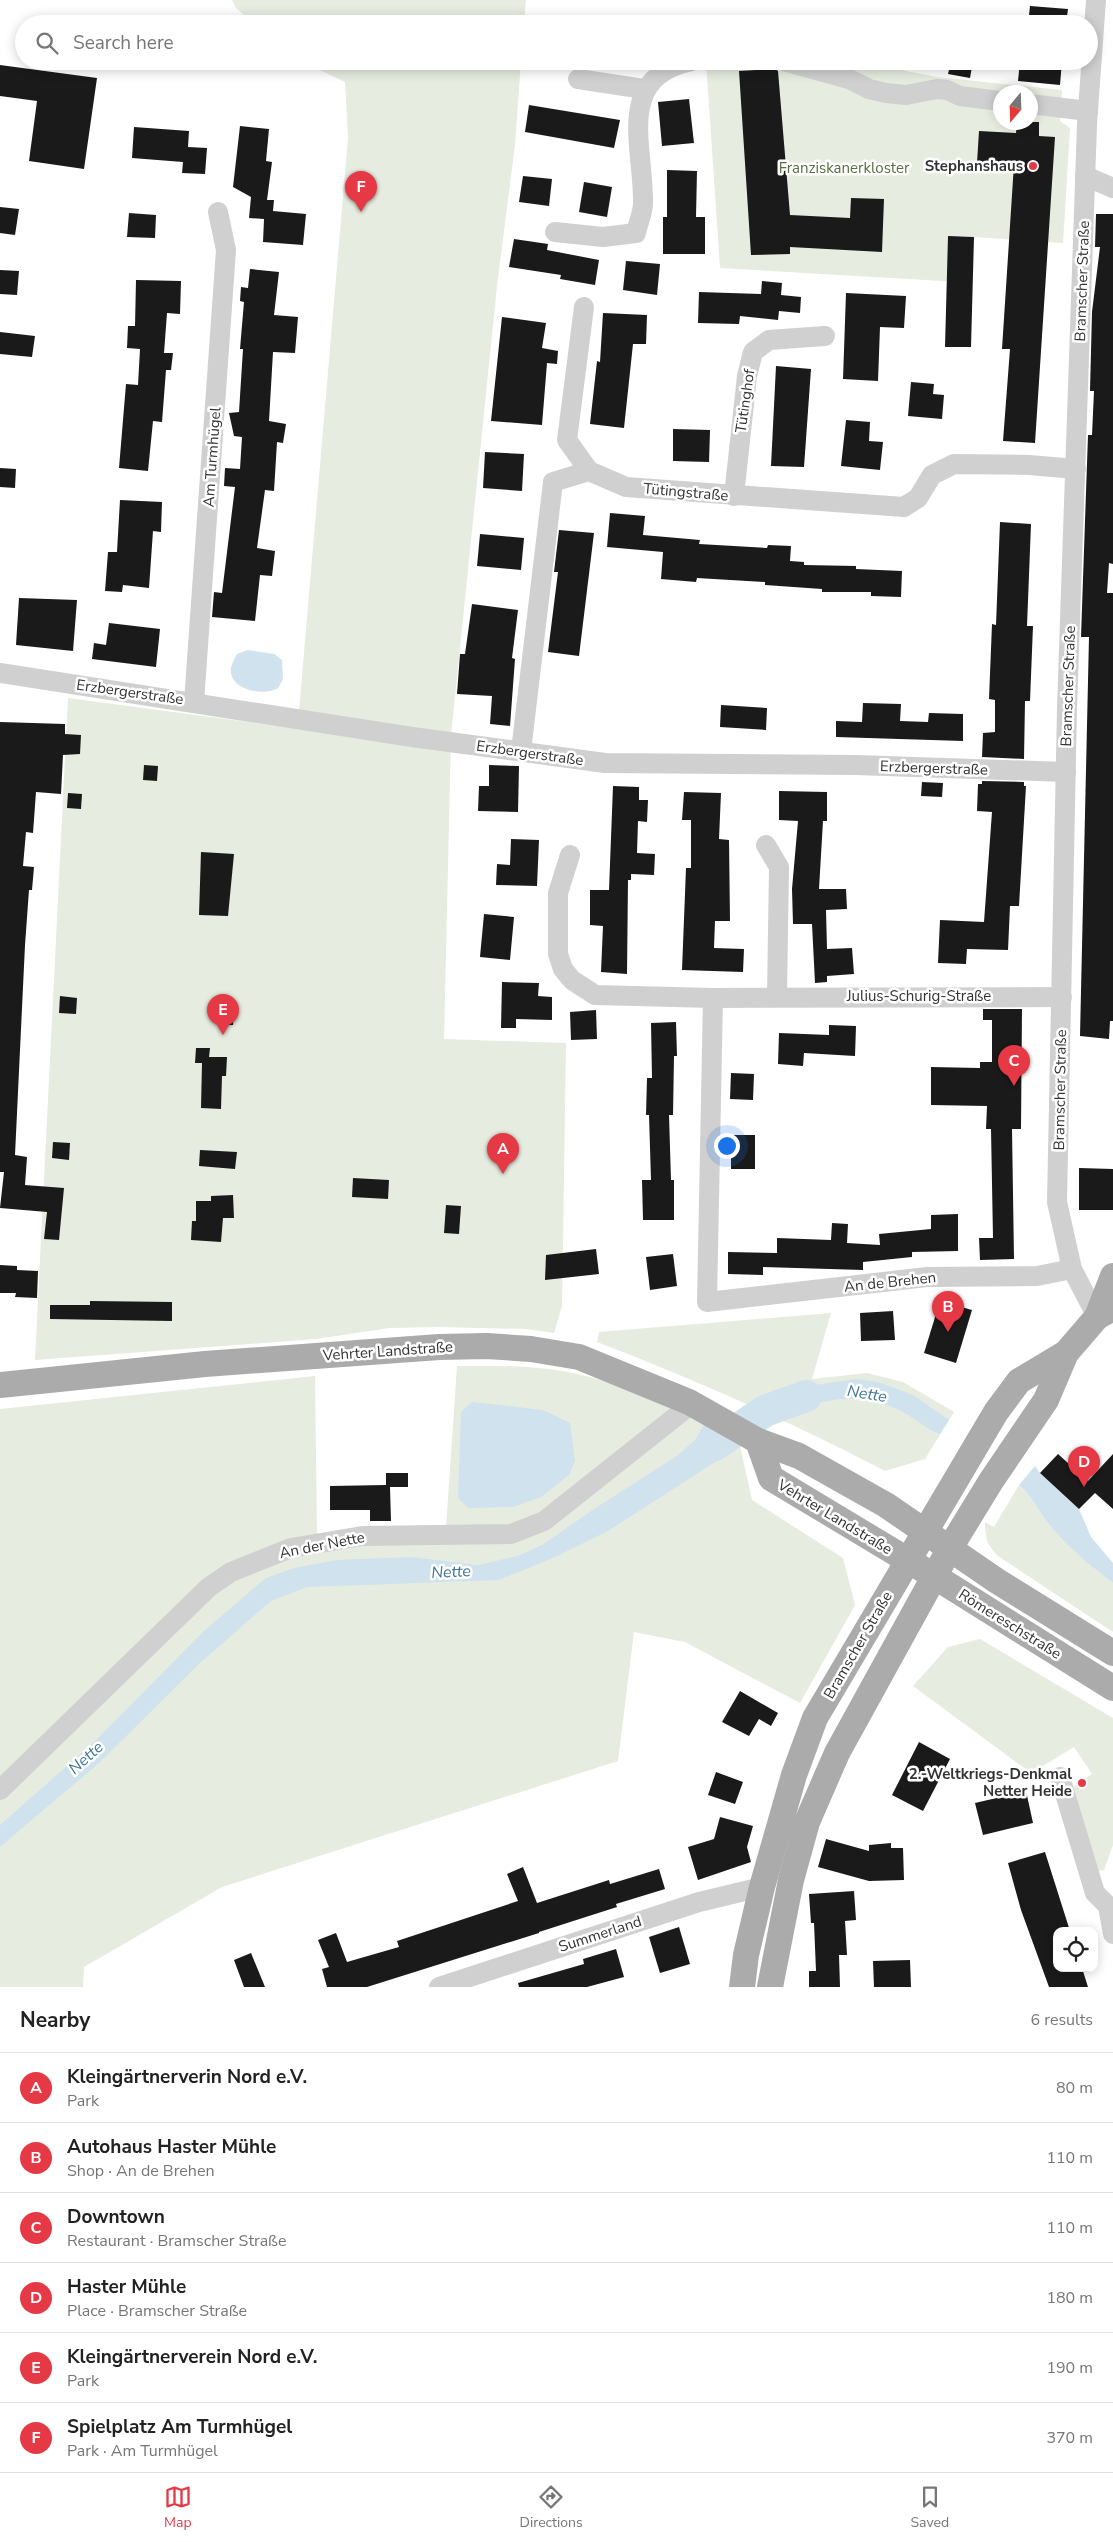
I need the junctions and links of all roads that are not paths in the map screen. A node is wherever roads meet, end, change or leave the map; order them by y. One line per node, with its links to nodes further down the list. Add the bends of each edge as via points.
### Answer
1 (1096, 0): 2 (street, Bramscher Straße)
2 (1095, 15)
3 (672, 70): 7 (street, via 656,77)
4 (816, 70): 8 (street, via 886,93 906,95 937,89)
5 (1091, 70): 10 (street, Bramscher Straße)
6 (578, 79): 7 (street)
7 (644, 89): 14 (street, via 638,112 643,205 636,233 603,237)
8 (993, 100)
9 (1038, 105): 10 (street)
10 (1088, 110): 11 (street, Bramscher Straße)
11 (1085, 176): 12 (street); 17 (street, Bramscher Straße)
12 (1113, 188)
13 (218, 212): 21 (street, Am Turmhügel, via 226,250)
14 (555, 232)
15 (584, 307): 18 (street, via 567,440)
16 (825, 336): 19 (street, Tütinghof, via 769,340 754,352 747,376)
17 (1076, 469): 19 (street, Tütingstraße, via 954,464 932,475 918,498 904,507); 23 (street, Bramscher Straße)
18 (589, 471): 19 (street, Tütingstraße, via 626,486); 22 (street, via 553,482)
19 (734, 496)
20 (0, 674): 21 (street, Erzbergerstraße)
21 (194, 702): 22 (street, Erzbergerstraße)
22 (521, 751): 23 (street, Erzbergerstraße, via 605,763 649,765 856,765)
23 (1066, 772): 27 (street, Bramscher Straße)
24 (766, 846): 26 (street, via 779,867)
25 (570, 855): 28 (street, Julius-Schurig-Straße, via 558,892 558,954 562,969 572,980 584,990 608,996)
26 (777, 996): 27 (street, Julius-Schurig-Straße); 28 (street, Julius-Schurig-Straße)
27 (1062, 996): 29 (street, Bramscher Straße, via 1057,1202)
28 (713, 998): 29 (street, An de Brehen, via 707,1302 927,1277 1037,1276)
29 (1072, 1268): 31 (street, Bramscher Straße)
30 (1113, 1276): 31 (main road)
31 (1105, 1313): 32 (main road, Bramscher Straße)
32 (1066, 1353): 36 (main road, Bramscher Straße, via 1019,1381 996,1412); 37 (main road, Bramscher Straße, via 1046,1400)
33 (0, 1385): 34 (main road, Vehrter Landstraße, via 214,1364 487,1346 579,1357)
34 (689, 1402): 35 (main road, Vehrter Landstraße); 43 (street, An der Nette, via 684,1410 544,1521 511,1534 362,1536 291,1548 231,1572 209,1587)
35 (755, 1439): 36 (main road, Vehrter Landstraße, via 799,1456); 38 (main road, Vehrter Landstraße, via 770,1478)
36 (924, 1530): 37 (main road, Römereschstraße); 38 (main road, Bramscher Straße)
37 (950, 1548): 39 (main road, Bramscher Straße); 40 (main road, Römereschstraße)
38 (907, 1560): 39 (main road, Römereschstraße); 44 (main road, Bramscher Straße, via 815,1718 794,1775)
39 (934, 1576): 41 (main road, Römereschstraße); 46 (main road, Bramscher Straße, via 837,1753 807,1822 791,1880)
40 (1113, 1654)
41 (1113, 1688)
42 (1060, 1777): 45 (street, via 1095,1893 1108,1906)
43 (0, 1790)
44 (762, 1887): 47 (street, Summerland, via 699,1902); 48 (main road, Bramscher Straße)
45 (1113, 1934)
46 (773, 1983)
47 (439, 1987)
48 (742, 1987)

